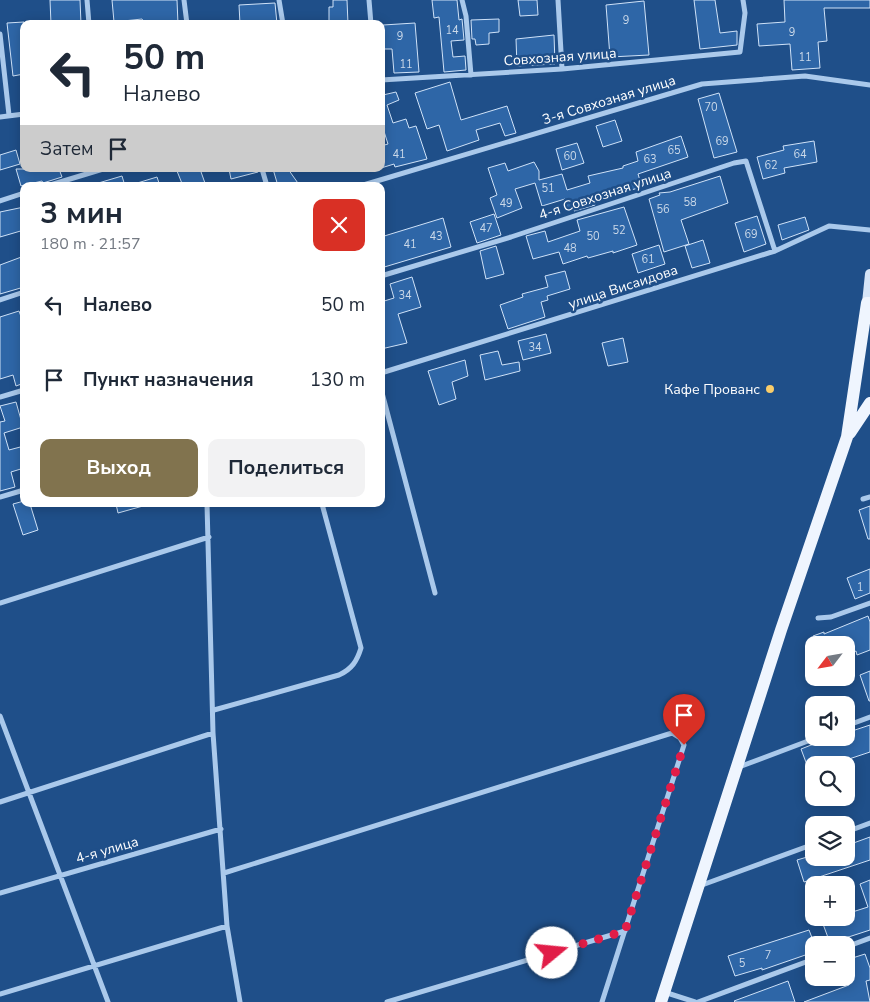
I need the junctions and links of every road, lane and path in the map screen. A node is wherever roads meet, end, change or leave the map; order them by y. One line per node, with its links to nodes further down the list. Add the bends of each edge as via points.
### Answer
1 (87, 0): 8 (street)
2 (184, 0): 9 (street)
3 (279, 0): 10 (street)
4 (369, 0): 11 (street)
5 (462, 0): 14 (street)
6 (558, 0): 13 (street)
7 (743, 0): 13 (street, Совхозная улица, via 745,13 740,52)
8 (89, 20)
9 (186, 20)
10 (282, 20)
11 (371, 20)
12 (0, 34): 18 (street)
13 (562, 69): 14 (street, Совхозная улица)
14 (471, 74): 15 (street, Совхозная улица)
15 (385, 80)
16 (870, 85): 22 (street, 3-я Совхозная улица, via 805,76 702,84)
17 (20, 114): 18 (street)
18 (8, 115): 19 (street)
19 (0, 117)
20 (93, 172): 21 (street)
21 (60, 182)
22 (373, 182)
23 (20, 194): 24 (street)
24 (0, 201)
25 (870, 230): 26 (street, улица Висаидова, via 830,226)
26 (776, 251): 28 (street, 4-я Совхозная улица, via 746,161); 32 (street, улица Висаидова)
27 (870, 274): 31 (main road)
28 (385, 275)
29 (20, 293): 30 (street)
30 (0, 300)
31 (868, 303): 37 (main road)
32 (385, 372)
33 (20, 391): 34 (street)
34 (0, 397)
35 (870, 403): 37 (main road)
36 (385, 404): 45 (street)
37 (847, 437): 55 (main road)
38 (20, 491): 39 (street)
39 (0, 497)
40 (870, 497): 41 (street)
41 (863, 500)
42 (207, 507): 44 (street)
43 (323, 507): 49 (street, via 361,648 358,658 349,670 339,675)
44 (209, 537): 46 (street); 49 (street)
45 (434, 592)
46 (0, 603)
47 (870, 603): 48 (street, via 831,617)
48 (818, 618)
49 (214, 710): 53 (street)
50 (0, 716): 56 (street)
51 (870, 717): 52 (street)
52 (855, 723)
53 (213, 734): 56 (street); 59 (street)
54 (805, 742): 55 (street)
55 (737, 768): 64 (main road)
56 (28, 793): 57 (street); 63 (street)
57 (0, 802)
58 (870, 823): 60 (street)
59 (221, 829): 62 (street); 63 (street, 4-я улица)
60 (855, 829)
61 (805, 847): 64 (street)
62 (224, 873): 66 (street); 67 (street, via 672,733 684,745)
63 (59, 876): 65 (street, 4-я улица); 71 (street)
64 (698, 886): 73 (main road)
65 (0, 893)
66 (227, 926): 71 (street); 75 (street)
67 (625, 931): 76 (street); 77 (street)
68 (870, 938): 69 (street)
69 (855, 944)
70 (805, 962): 78 (street)
71 (94, 966): 72 (street); 74 (street)
72 (0, 994)
73 (662, 997): 78 (street)
74 (108, 1002)
75 (240, 1002)
76 (387, 1002)
77 (602, 1002)
78 (696, 1002)

